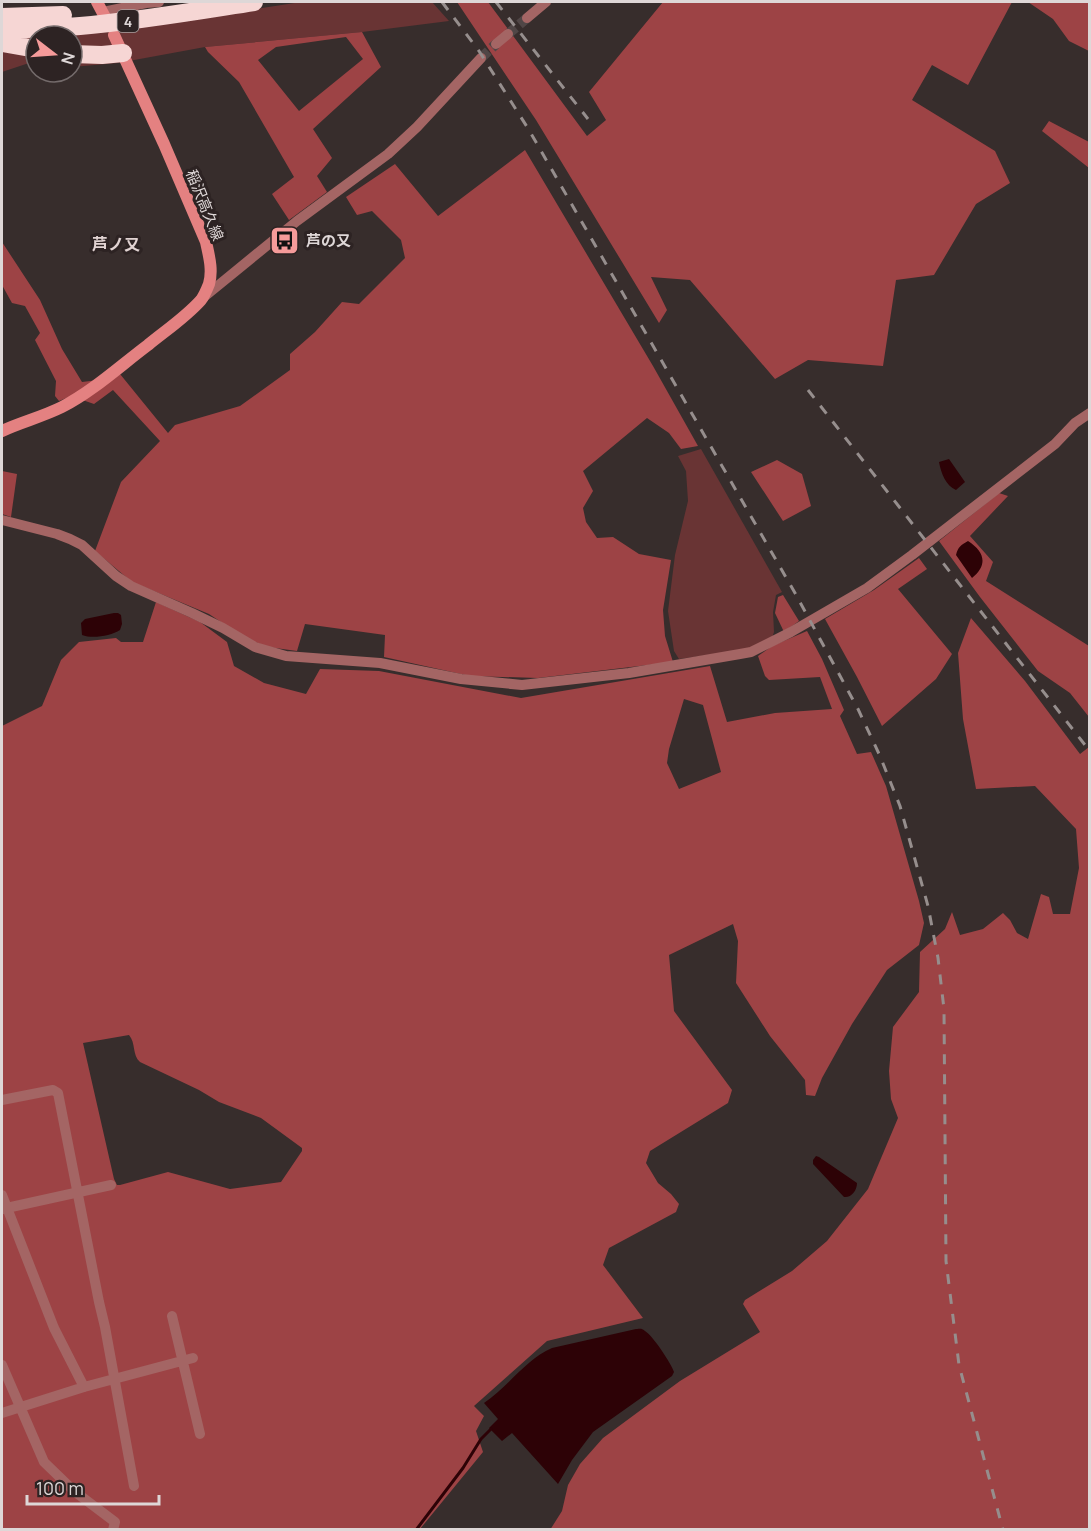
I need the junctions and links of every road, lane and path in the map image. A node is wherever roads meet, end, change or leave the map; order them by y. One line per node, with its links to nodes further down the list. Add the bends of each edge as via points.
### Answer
1 (159, 2): 4 (street)
2 (254, 2): 7 (highway, 4, via 102,24)
3 (546, 2): 6 (street)
4 (102, 11): 5 (highway, 4)
5 (2, 17)
6 (527, 18)
7 (2, 29)
8 (508, 34): 11 (street)
9 (114, 35): 13 (main road, 稲沢高久線)
10 (2, 43): 12 (highway)
11 (496, 44)
12 (24, 47)
13 (123, 53): 14 (highway, 4); 16 (main road, 稲沢高久線, via 206,243 211,272)
14 (84, 54)
15 (481, 58): 16 (street, via 388,154 297,221)
16 (202, 299): 18 (main road, via 92,388 62,407)
17 (1089, 413): 19 (street, via 1055,444 867,588 751,652 628,674 522,685 461,679 380,663 286,656 255,647 131,586 82,545 57,534)
18 (3, 430)
19 (2, 520)
20 (2, 1100): 22 (street, via 53,1090 58,1093)
21 (111, 1185): 22 (street)
22 (78, 1192): 24 (street); 28 (street)
23 (2, 1195): 24 (street)
24 (4, 1209): 29 (street, via 54,1328)
25 (172, 1316): 26 (street)
26 (187, 1359): 28 (street); 32 (street)
27 (2, 1365): 30 (street)
28 (114, 1378): 29 (street); 33 (street)
29 (84, 1387): 30 (street)
30 (20, 1407): 31 (street); 34 (street, via 44,1462 114,1522)
31 (2, 1413)
32 (200, 1434)
33 (134, 1486)
34 (113, 1530)

